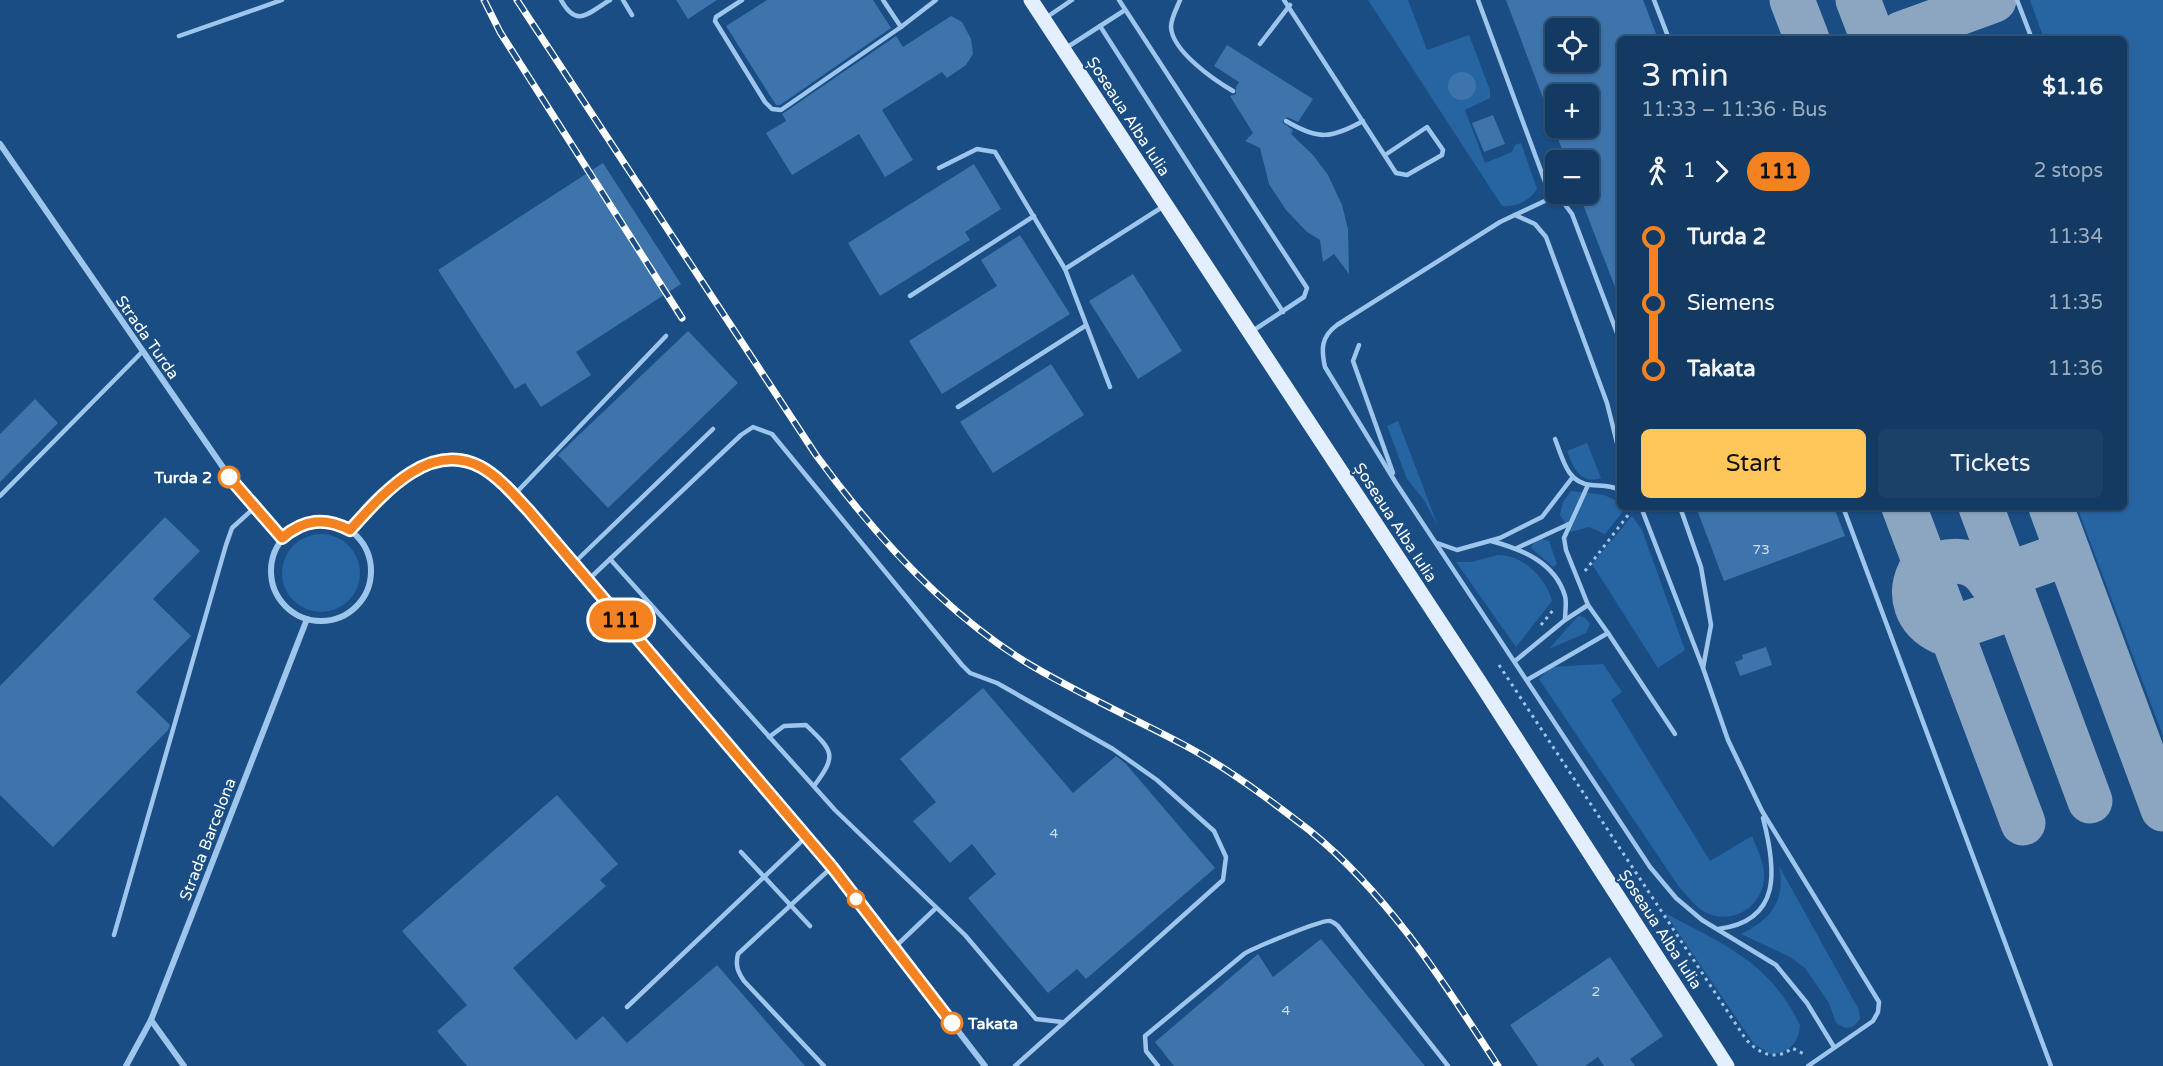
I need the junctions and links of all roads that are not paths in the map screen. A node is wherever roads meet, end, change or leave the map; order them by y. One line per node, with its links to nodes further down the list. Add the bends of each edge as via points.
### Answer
1 (282, 0): 23 (lane)
2 (561, 0): 3 (lane, via 568,13 583,17)
3 (610, 0)
4 (623, 0): 19 (lane)
5 (742, 0): 22 (lane, via 715,21 772,109 781,110)
6 (883, 0): 22 (lane)
7 (936, 0): 16 (lane)
8 (1031, 0): 20 (main road, Șoseaua Alba Iulia)
9 (1072, 0): 20 (lane)
10 (1119, 0): 18 (lane)
11 (1180, 0): 28 (lane, via 1171,28 1176,40 1201,69)
12 (1284, 0): 17 (lane)
13 (1478, 0): 34 (lane)
14 (1654, 0): 24 (lane)
15 (2018, 0): 25 (lane)
16 (927, 3): 22 (lane)
17 (1290, 5): 26 (lane); 30 (lane)
18 (1125, 10): 21 (lane); 42 (lane, via 1303,278 1307,288 1304,297)
19 (632, 15)
20 (1044, 19): 27 (main road, Șoseaua Alba Iulia)
21 (1100, 26): 27 (lane); 42 (lane)
22 (901, 27)
23 (179, 36)
24 (1668, 36)
25 (2031, 36)
26 (1260, 44)
27 (1064, 50): 37 (main road, Șoseaua Alba Iulia)
28 (1233, 91)
29 (1286, 121): 30 (lane, via 1324,137 1339,135)
30 (1363, 121): 32 (lane)
31 (0, 144): 48 (street, Strada Turda)
32 (1385, 155): 32 (lane, via 1427,126 1443,150 1442,155 1407,175 1396,173)
33 (939, 168): 39 (lane, via 977,148 995,152)
34 (1545, 182)
35 (1545, 201): 38 (lane)
36 (1564, 204): 45 (lane, via 1572,214)
37 (1166, 205): 40 (lane); 44 (main road, Șoseaua Alba Iulia)
38 (1515, 215): 53 (lane, via 1535,224 1546,237 1607,403); 55 (lane, via 1326,334 1321,351 1325,367)
39 (1034, 216): 40 (lane); 41 (lane)
40 (1065, 269): 43 (lane)
41 (910, 296)
42 (1283, 312): 44 (lane)
43 (1085, 326): 49 (lane); 50 (lane)
44 (1250, 333): 105 (main road, Șoseaua Alba Iulia)
45 (1617, 333)
46 (666, 336): 58 (lane)
47 (1359, 345): 55 (lane, via 1353,361)
48 (142, 352): 59 (lane); 60 (street, Strada Turda)
49 (1110, 387)
50 (958, 406)
51 (713, 429): 71 (lane)
52 (1555, 439): 54 (lane)
53 (1617, 443)
54 (1572, 478): 56 (lane); 67 (lane, via 1542,517)
55 (1396, 483): 68 (lane)
56 (1588, 485): 57 (lane); 64 (lane)
57 (1617, 488)
58 (514, 495): 65 (street, via 481,468 456,460 440,460 401,479); 71 (street)
59 (0, 496)
60 (254, 508): 66 (street, Strada Turda); 92 (lane, via 232,528 226,545)
61 (1642, 510): 78 (lane)
62 (1681, 510): 78 (lane, via 1701,567 1711,625)
63 (1844, 510): 107 (lane)
64 (1569, 524): 69 (lane); 73 (lane, via 1564,538 1566,550)
65 (350, 530): 66 (street, via 322,520 294,528); 74 (street, via 365,548 371,570 369,586 351,611 338,618)
66 (282, 538): 74 (street, via 273,552 272,585 280,601)
67 (1490, 541): 68 (lane, via 1457,550); 69 (lane)
68 (1437, 543): 77 (lane)
69 (1518, 548): 75 (lane, via 1543,563 1560,586 1565,596)
70 (610, 559): 72 (lane); 81 (lane); 96 (lane, via 741,435 753,427 772,434 970,673 997,683 1113,749 1157,780 1214,831 1226,857 1223,880)
71 (573, 563): 72 (street)
72 (588, 580): 84 (street)
73 (1588, 605): 75 (lane); 76 (lane)
74 (307, 620): 95 (street, Strada Barcelona)
75 (1564, 620): 77 (lane)
76 (1608, 633): 79 (lane); 80 (lane)
77 (1515, 661): 79 (lane)
78 (1702, 668): 83 (lane, via 1728,740)
79 (1527, 680): 91 (lane, via 1650,867 1676,898)
80 (1675, 734)
81 (769, 737): 82 (lane); 82 (lane, via 784,726 806,725 825,743 830,765)
82 (814, 786): 89 (lane)
83 (1762, 811): 91 (lane, via 1773,877 1766,903 1754,918); 97 (lane, via 1879,1002 1873,1021)
84 (806, 837): 86 (street); 87 (lane)
85 (741, 852): 87 (lane)
86 (832, 867): 88 (lane); 93 (street)
87 (765, 877): 88 (lane); 94 (lane)
88 (792, 904): 90 (lane); 100 (lane, via 738,954 737,969)
89 (936, 908): 93 (lane); 96 (lane, via 965,934 1036,1018)
90 (810, 926)
91 (1718, 929): 97 (lane, via 1776,965 1807,1003)
92 (114, 936)
93 (895, 947): 101 (street)
94 (627, 1007)
95 (151, 1020): 98 (street, Strada Barcelona); 99 (street)
96 (1062, 1022): 102 (lane)
97 (1834, 1047): 106 (lane)
98 (126, 1066)
99 (184, 1066)
100 (824, 1066)
101 (985, 1066)
102 (1015, 1066)
103 (1158, 1066): 104 (lane, via 1146,1050 1145,1036 1260,944 1318,922 1331,921)
104 (1448, 1066)
105 (1727, 1066)
106 (1808, 1066)
107 (2051, 1066)

